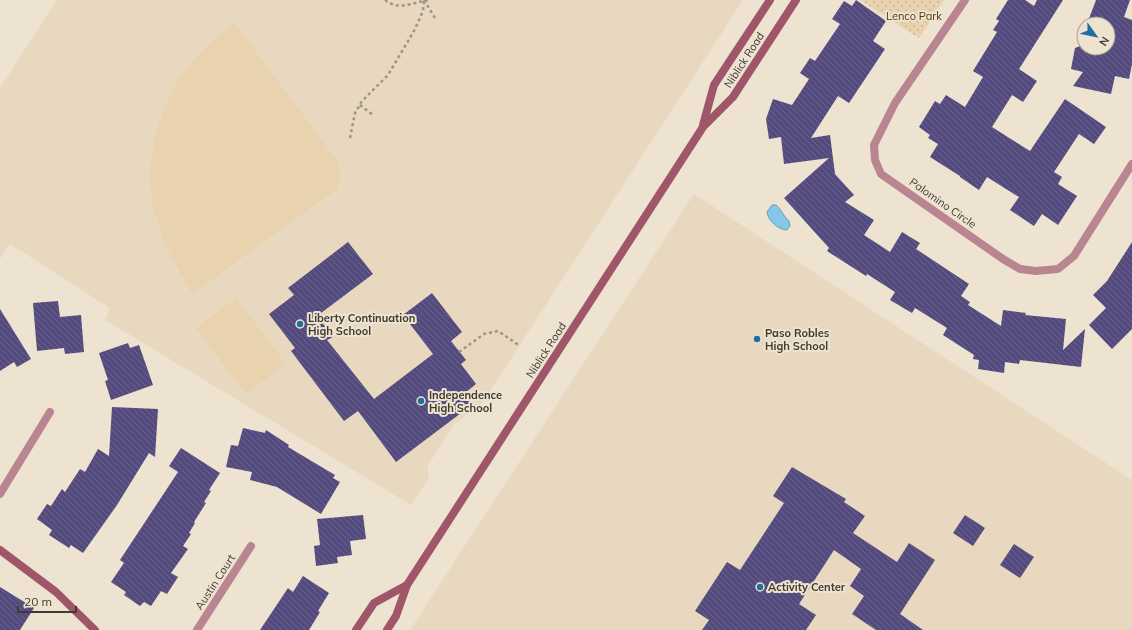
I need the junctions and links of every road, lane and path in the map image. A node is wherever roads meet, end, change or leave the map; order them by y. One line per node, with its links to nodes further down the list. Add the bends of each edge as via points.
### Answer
1 (385, 0): 2 (path, via 396,6)
2 (425, 0): 6 (path); 7 (path, via 414,31 388,75)
3 (770, 0): 9 (main road, Niblick Road, via 714,85)
4 (796, 0): 9 (main road, Niblick Road, via 733,97)
5 (964, 0): 11 (street, Palomino Circle, via 895,103 874,145 875,160 881,174 1003,259 1020,269 1036,271 1058,269 1074,256)
6 (435, 18)
7 (360, 105): 8 (path); 10 (path, via 355,113)
8 (373, 115)
9 (703, 127): 18 (main road, Niblick Road)
10 (350, 138)
11 (1132, 164)
12 (520, 346): 13 (path, via 498,331 484,334)
13 (459, 352)
14 (50, 412): 15 (street)
15 (0, 494)
16 (251, 546): 20 (street, Austin Court)
17 (0, 550): 19 (main road, via 56,592)
18 (407, 585): 21 (main road, Niblick Road, via 374,603); 22 (main road, Niblick Road, via 396,616)
19 (95, 630)
20 (197, 630)
21 (356, 630)
22 (387, 630)

